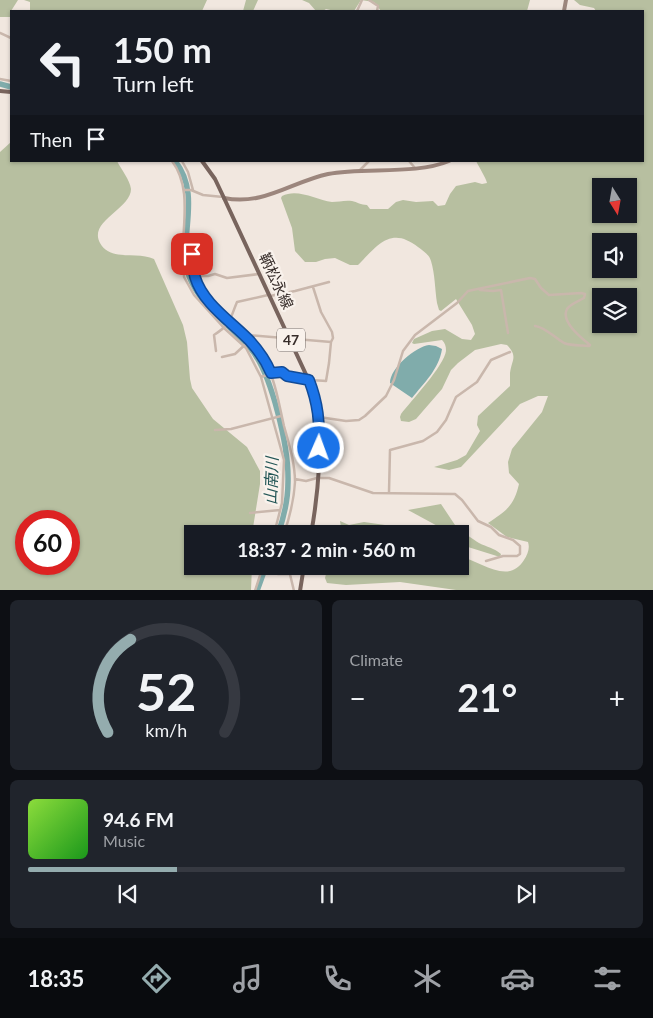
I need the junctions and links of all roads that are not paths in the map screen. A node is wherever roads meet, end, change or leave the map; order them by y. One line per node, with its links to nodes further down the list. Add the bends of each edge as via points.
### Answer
1 (368, 0): 2 (street, via 378,6)
2 (377, 10)
3 (173, 162): 11 (street)
4 (183, 162): 12 (street)
5 (203, 162): 13 (main road, 鞆松永線 / 47)
6 (368, 162): 10 (street)
7 (410, 162): 9 (street)
8 (447, 162): 9 (street)
9 (416, 168): 10 (street)
10 (359, 171): 13 (street, via 325,175 261,198)
11 (185, 190): 12 (street); 14 (street)
12 (192, 190): 13 (street)
13 (224, 198): 15 (main road, 鞆松永線 / 47)
14 (183, 245): 16 (street, via 192,254); 23 (street, via 184,277 194,295)
15 (260, 274): 16 (street, via 227,278 215,274); 20 (main road, 鞆松永線 / 47)
16 (195, 276): 21 (street, via 212,304)
17 (329, 282): 18 (street)
18 (313, 287): 20 (street); 27 (street, via 332,332)
19 (476, 289): 22 (street, via 530,278 535,279 549,295 585,294 566,313 571,327 590,345 571,346); 24 (street, via 501,290); 36 (street, via 468,292 410,340 399,359 388,392 365,416 346,422)
20 (270, 295): 21 (street, via 237,302); 26 (main road, 鞆松永線 / 47)
21 (229, 323): 23 (street); 25 (street)
22 (535, 326)
23 (225, 328): 28 (street); 29 (street, via 214,335)
24 (508, 333)
25 (245, 337): 26 (street); 28 (street)
26 (290, 339): 27 (street); 34 (main road, 鞆松永線 / 47)
27 (331, 342): 34 (street, via 326,381)
28 (246, 343): 31 (street, via 235,354); 32 (street, via 266,362); 33 (street)
29 (216, 351)
30 (510, 352): 41 (street, via 491,360 480,378 456,397 437,432 423,441 390,450)
31 (222, 358)
32 (270, 374): 33 (street); 34 (street, via 282,372); 35 (street)
33 (262, 377): 37 (street)
34 (309, 380): 36 (main road, 鞆松永線 / 47, via 316,396)
35 (281, 416): 37 (street); 40 (street)
36 (319, 417): 39 (main road, 鞆松永線 / 47)
37 (273, 418): 38 (street); 42 (street, via 284,460)
38 (215, 430)
39 (317, 478): 40 (street); 41 (street, via 329,478 374,493); 46 (main road, 鞆松永線 / 47)
40 (295, 479): 45 (street)
41 (389, 492): 47 (street, via 459,496 478,521 520,546 520,554 516,556)
42 (280, 510): 43 (street); 44 (street)
43 (250, 513)
44 (276, 525)
45 (287, 525)
46 (312, 525)
47 (486, 561)
48 (260, 575): 51 (street)
49 (291, 575): 52 (street)
50 (302, 575): 53 (main road)
51 (255, 590)
52 (294, 590)
53 (300, 590)

